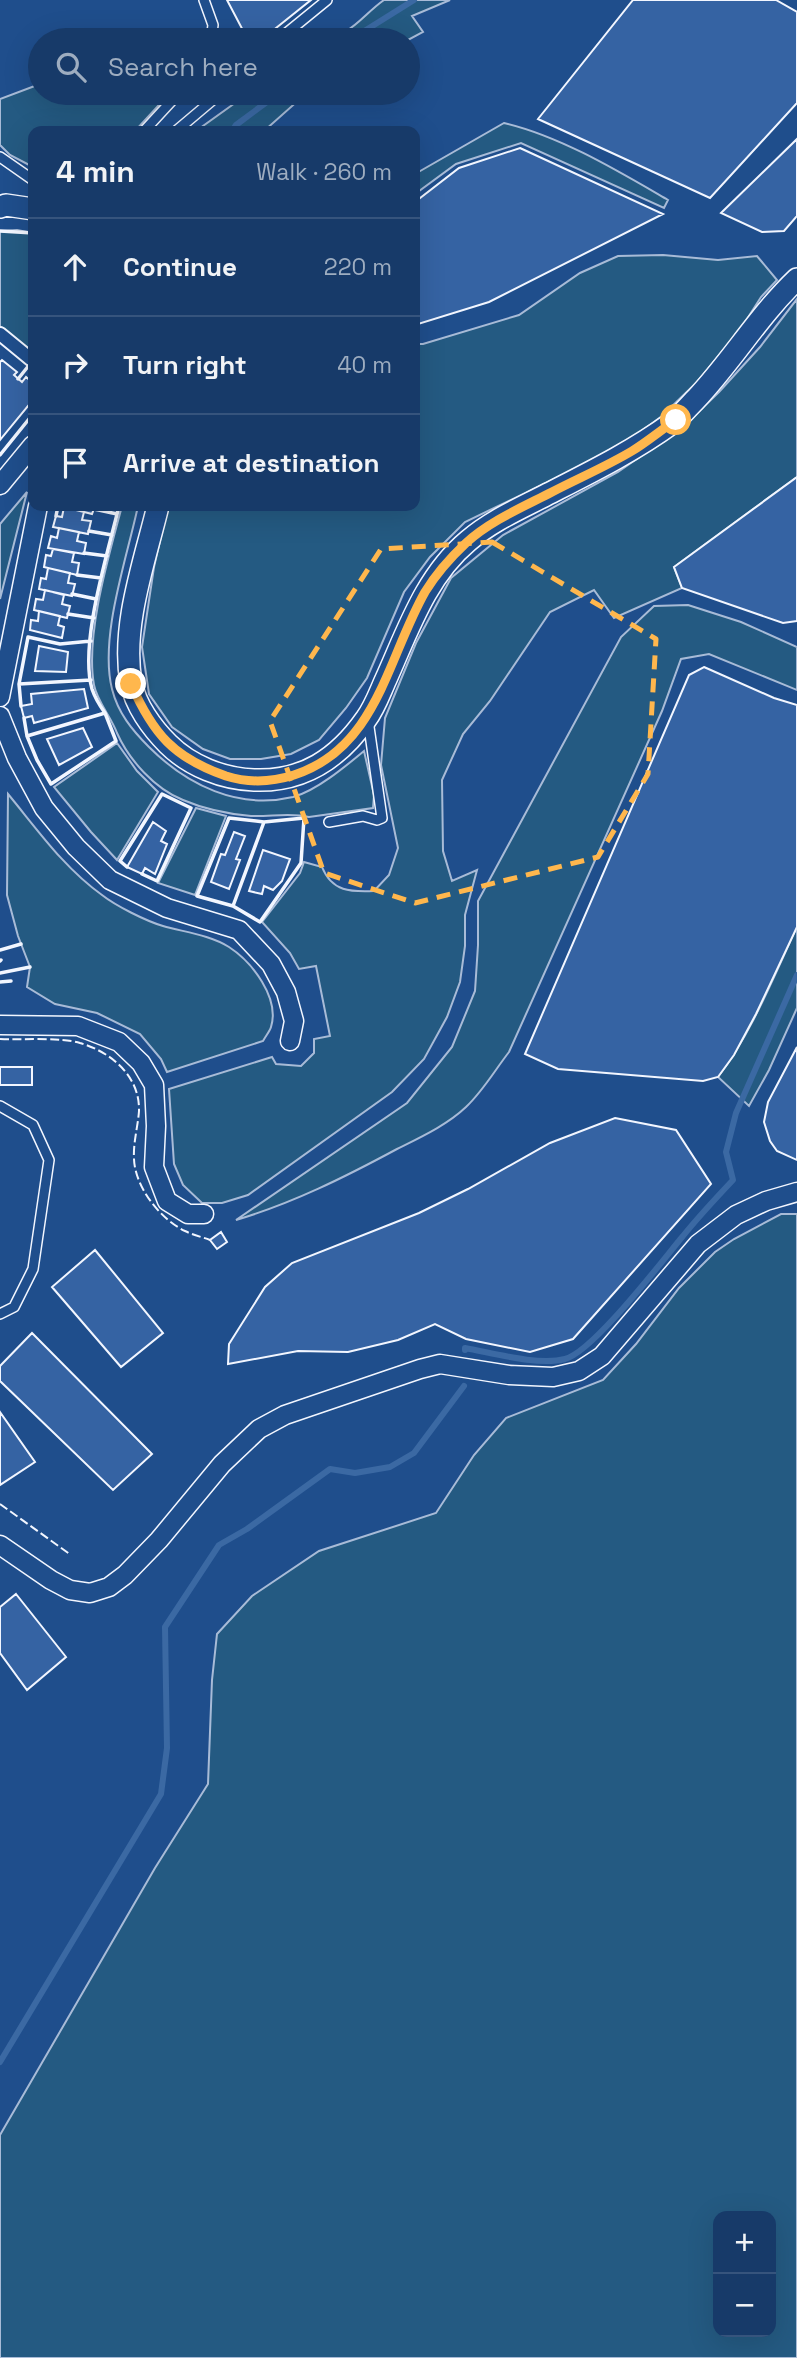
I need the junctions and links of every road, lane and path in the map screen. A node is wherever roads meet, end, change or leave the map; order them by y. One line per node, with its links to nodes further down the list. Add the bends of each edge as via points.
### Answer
1 (204, 0): 3 (lane)
2 (327, 0): 4 (lane)
3 (213, 28)
4 (293, 28)
5 (168, 105): 7 (lane)
6 (207, 105): 8 (lane)
7 (149, 126)
8 (182, 126)
9 (0, 157): 10 (lane)
10 (28, 177)
11 (0, 207): 12 (street)
12 (28, 208)
13 (797, 279): 22 (street, via 676,420 632,451 499,519 442,567 425,593)
14 (0, 334): 15 (street)
15 (28, 357)
16 (28, 451): 17 (street)
17 (0, 485)
18 (37, 511): 20 (street)
19 (157, 511): 22 (street, via 132,615 129,648 131,684 145,716 169,745 201,767 237,780 277,781 313,769 340,750)
20 (0, 697)
21 (0, 716): 25 (street, via 44,808 110,880 167,908 239,930 271,964 294,1021)
22 (367, 718): 23 (lane, via 383,818)
23 (329, 822)
24 (0, 1025): 28 (street, via 78,1026 119,1042 141,1063 154,1085 154,1167 167,1201 188,1214)
25 (290, 1041)
26 (0, 1106): 29 (lane, via 33,1125 49,1160 33,1269 14,1307)
27 (797, 1192): 30 (street, via 736,1215 698,1244 602,1356 579,1371 531,1376 440,1364 285,1415 259,1429 222,1464 159,1540 109,1587 90,1593 70,1590)
28 (204, 1214)
29 (0, 1314)
30 (0, 1545)

